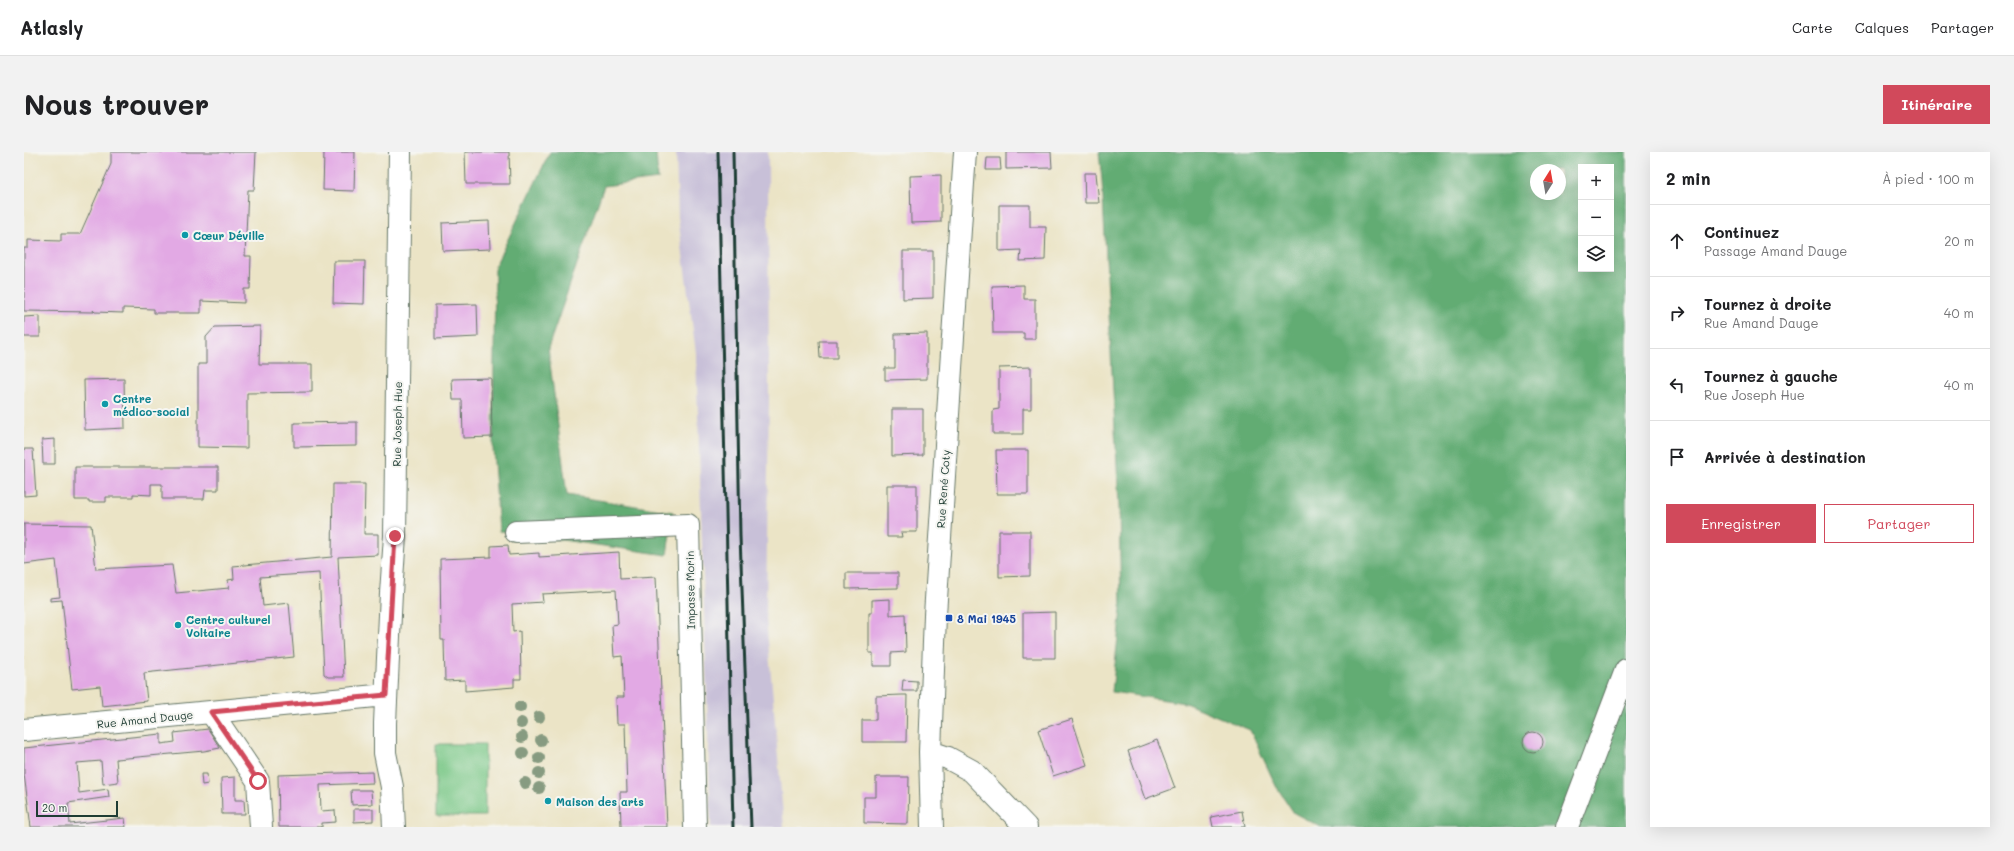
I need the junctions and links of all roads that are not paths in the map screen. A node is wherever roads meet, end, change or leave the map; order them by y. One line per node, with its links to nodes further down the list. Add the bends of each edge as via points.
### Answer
1 (400, 152): 5 (street, Rue Joseph Hue, via 395,536)
2 (965, 152): 8 (street, Rue René Coty, via 935,615)
3 (516, 532): 11 (street, Impasse Morin, via 688,526)
4 (1626, 670): 14 (street)
5 (386, 695): 6 (street, Rue Amand Dauge); 10 (street, Rue Joseph Hue, via 385,753 392,786)
6 (211, 712): 7 (street, Rue Amand Dauge); 9 (street, via 258,781)
7 (24, 730)
8 (930, 752): 12 (street, Rue René Coty); 13 (street, via 972,771)
9 (262, 827)
10 (394, 827)
11 (695, 827)
12 (932, 827)
13 (1026, 827)
14 (1567, 827)

